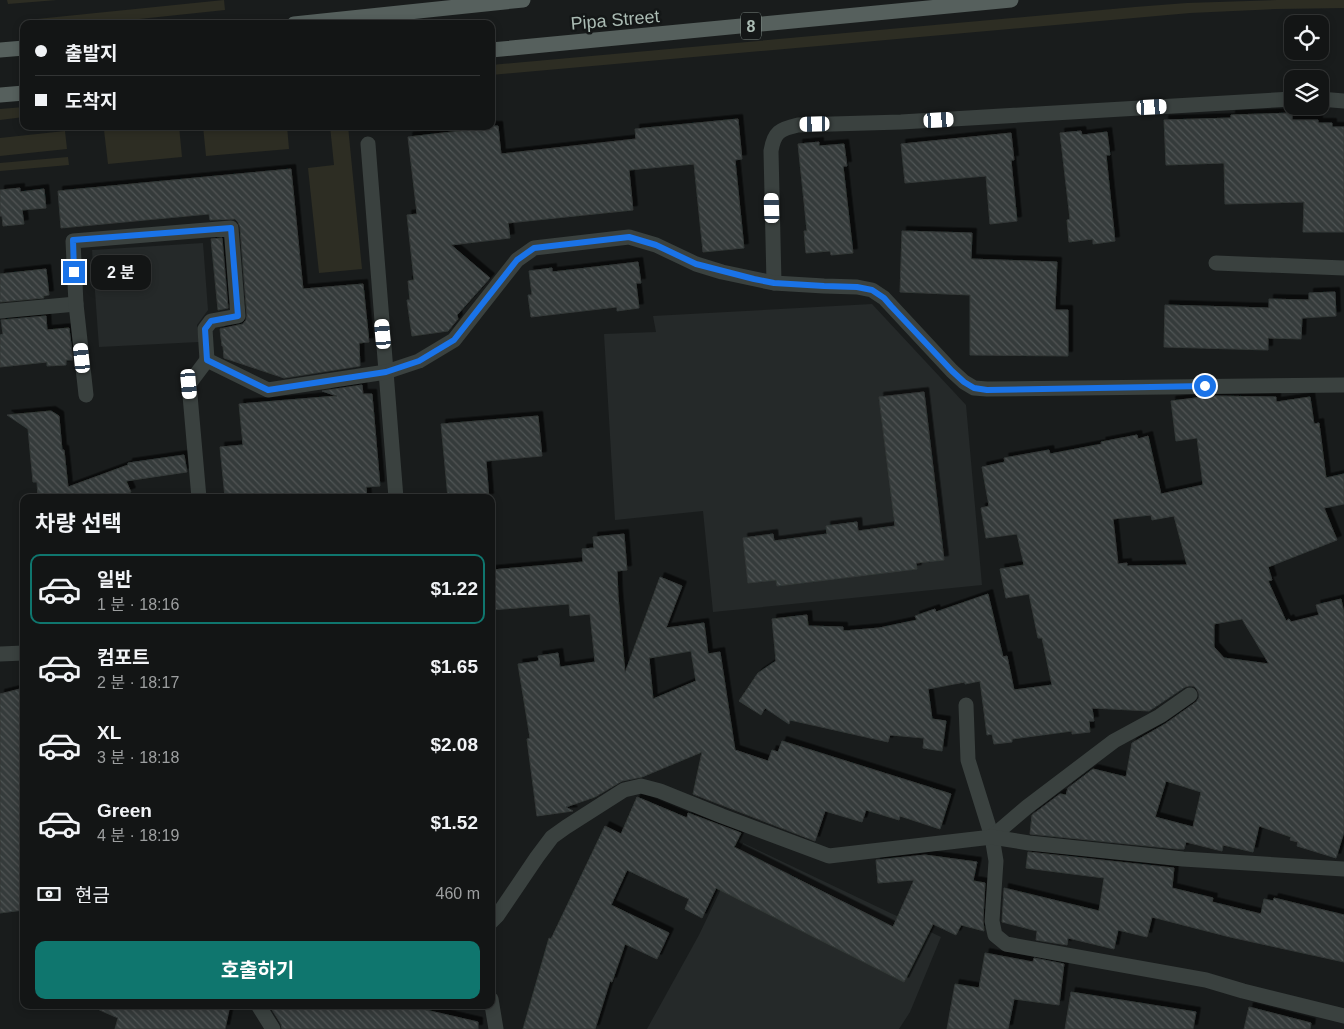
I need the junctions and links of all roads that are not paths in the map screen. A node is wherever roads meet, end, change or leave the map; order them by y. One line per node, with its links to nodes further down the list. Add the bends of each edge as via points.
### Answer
1 (523, 0): 3 (main road)
2 (1011, 0): 6 (main road, Pipa Street / 8)
3 (332, 20)
4 (20, 48): 5 (main road)
5 (0, 50)
6 (495, 50)
7 (20, 93): 8 (main road)
8 (0, 95)
9 (1284, 99): 15 (street, via 901,122 798,124 784,128 776,134 771,151)
10 (1329, 100): 11 (street)
11 (1344, 101)
12 (368, 144): 19 (street)
13 (1216, 263): 14 (street)
14 (1344, 268)
15 (774, 283): 19 (street, via 696,264 656,245 629,237 534,248 517,260 454,340 419,361); 20 (street, via 872,290 884,298 952,371 974,388)
16 (76, 304): 17 (street); 18 (street, via 73,240 231,228 238,316 211,321 205,329); 21 (street)
17 (0, 311)
18 (207, 360): 19 (street, via 268,390); 22 (street, via 189,384)
19 (386, 372): 23 (street)
20 (1344, 385)
21 (86, 395)
22 (199, 494)
23 (396, 494)
24 (20, 653): 25 (street)
25 (0, 654)
26 (1190, 695): 28 (street, via 1114,741)
27 (966, 706): 28 (street, via 968,760)
28 (992, 837): 29 (street, via 1183,859); 30 (street, via 829,856 641,786 624,790 552,837); 33 (street, via 996,861 992,921 995,935 1006,944 1206,980)
29 (1344, 870)
30 (495, 918)
31 (260, 1009): 34 (street)
32 (493, 1009): 35 (street)
33 (1344, 1016)
34 (273, 1029)
35 (496, 1029)

